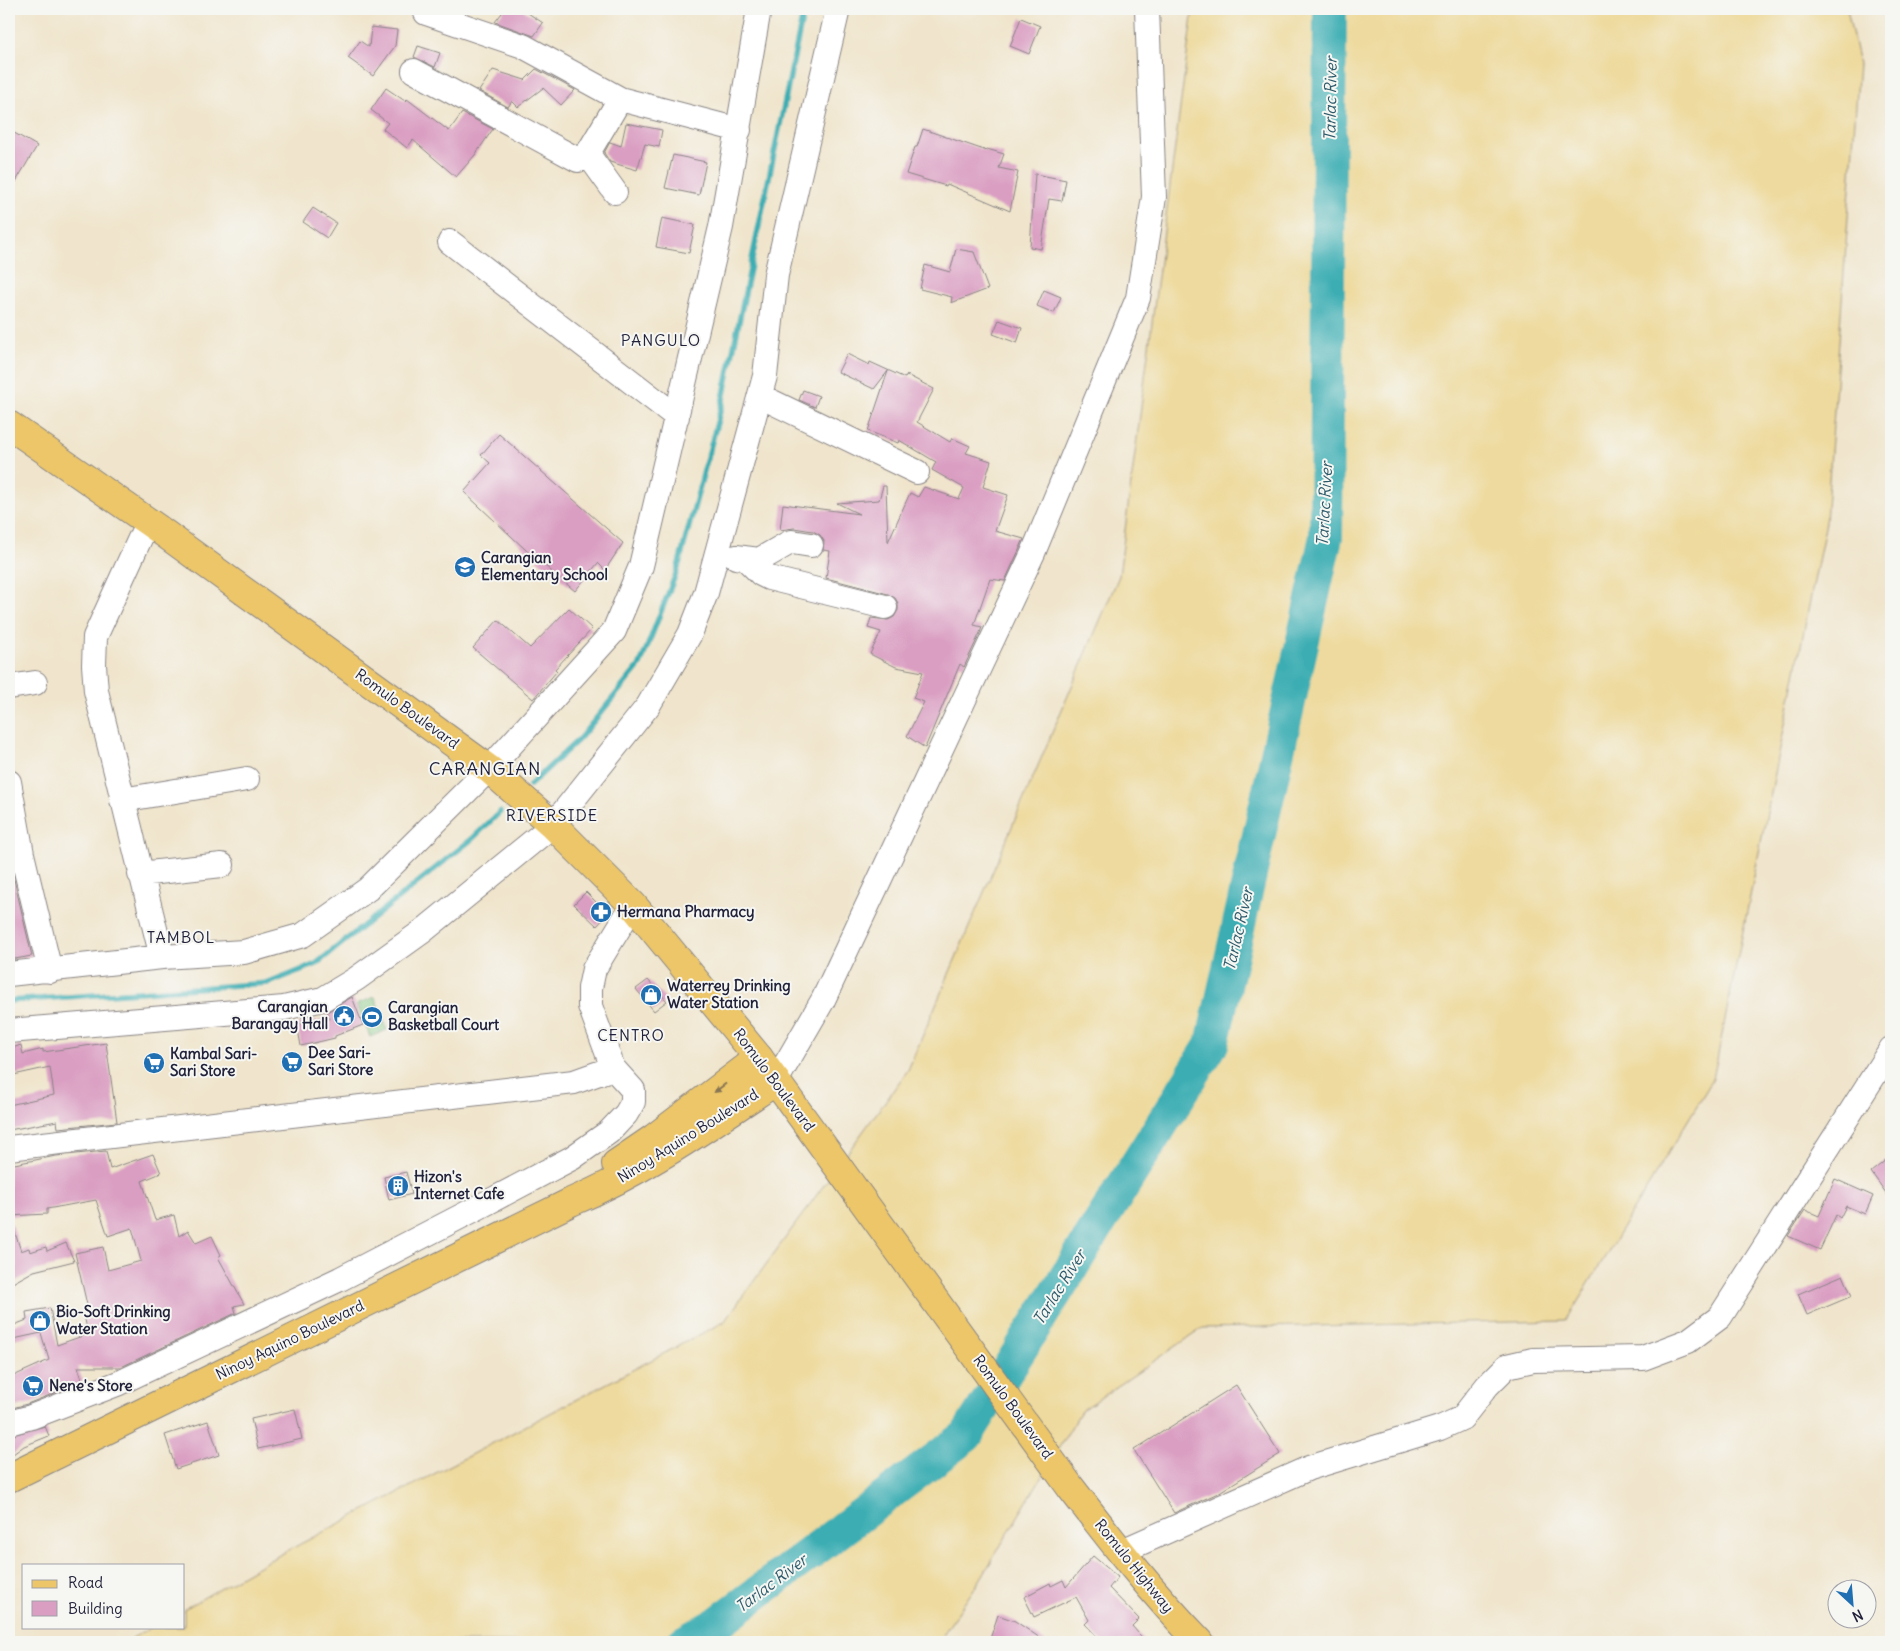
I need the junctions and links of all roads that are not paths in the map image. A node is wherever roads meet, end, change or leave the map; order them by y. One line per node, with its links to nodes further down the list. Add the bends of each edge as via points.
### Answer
1 (759, 9): 7 (street)
2 (838, 9): 11 (street, via 776,275)
3 (1147, 9): 38 (street, via 1154,197 1138,298 1024,571)
4 (426, 14): 6 (street, via 523,46)
5 (414, 72): 8 (street, via 578,160 585,158)
6 (620, 99): 7 (street); 8 (street)
7 (739, 130): 12 (street, via 722,227)
8 (587, 153): 9 (street)
9 (616, 192)
10 (450, 242): 12 (street)
11 (760, 396): 14 (street); 17 (street)
12 (677, 416): 22 (street, via 642,566 614,631)
13 (9, 425): 15 (main road, Romulo Boulevard)
14 (917, 472)
15 (148, 521): 22 (main road, Romulo Boulevard); 25 (street, via 95,637 96,691)
16 (811, 545): 18 (street, via 792,542 764,559)
17 (717, 554): 18 (street); 26 (street, via 690,634 648,706)
18 (745, 558): 19 (street, via 769,578)
19 (886, 607)
20 (35, 683): 21 (street)
21 (9, 688)
22 (488, 769): 26 (main road, Romulo Boulevard); 31 (street, via 368,888 303,935 244,952)
23 (247, 780): 25 (street)
24 (9, 782): 27 (street)
25 (122, 800): 29 (street)
26 (553, 825): 30 (main road, Romulo Boulevard); 34 (street, via 423,931 356,980 323,999 284,1008)
27 (15, 854): 32 (street)
28 (222, 865): 29 (street)
29 (140, 874): 31 (street)
30 (633, 905): 36 (main road, Romulo Boulevard); 37 (street, via 594,969 590,988 590,1006)
31 (162, 957): 32 (street)
32 (50, 970): 33 (street)
33 (9, 974)
34 (9, 1032)
35 (1891, 1049): 44 (street, via 1720,1317 1688,1341 1643,1358 1533,1360 1507,1366 1462,1418 1440,1428 1309,1468)
36 (759, 1058): 38 (main road, Romulo Boulevard); 40 (main road, Ninoy Aquino Boulevard, one-way to 40, via 654,1138 590,1181)
37 (613, 1068): 39 (street, via 574,1082); 41 (street, via 633,1090 633,1102 609,1132 572,1158 323,1287 120,1383 31,1418)
38 (782, 1089): 40 (main road, Ninoy Aquino Boulevard, via 605,1187); 43 (main road, Romulo Boulevard)
39 (9, 1148)
40 (571, 1202): 42 (main road, Ninoy Aquino Boulevard)
41 (9, 1423)
42 (9, 1478)
43 (1071, 1488): 44 (main road, Romulo Highway)
44 (1120, 1552): 45 (main road, Romulo Highway)
45 (1200, 1642)

